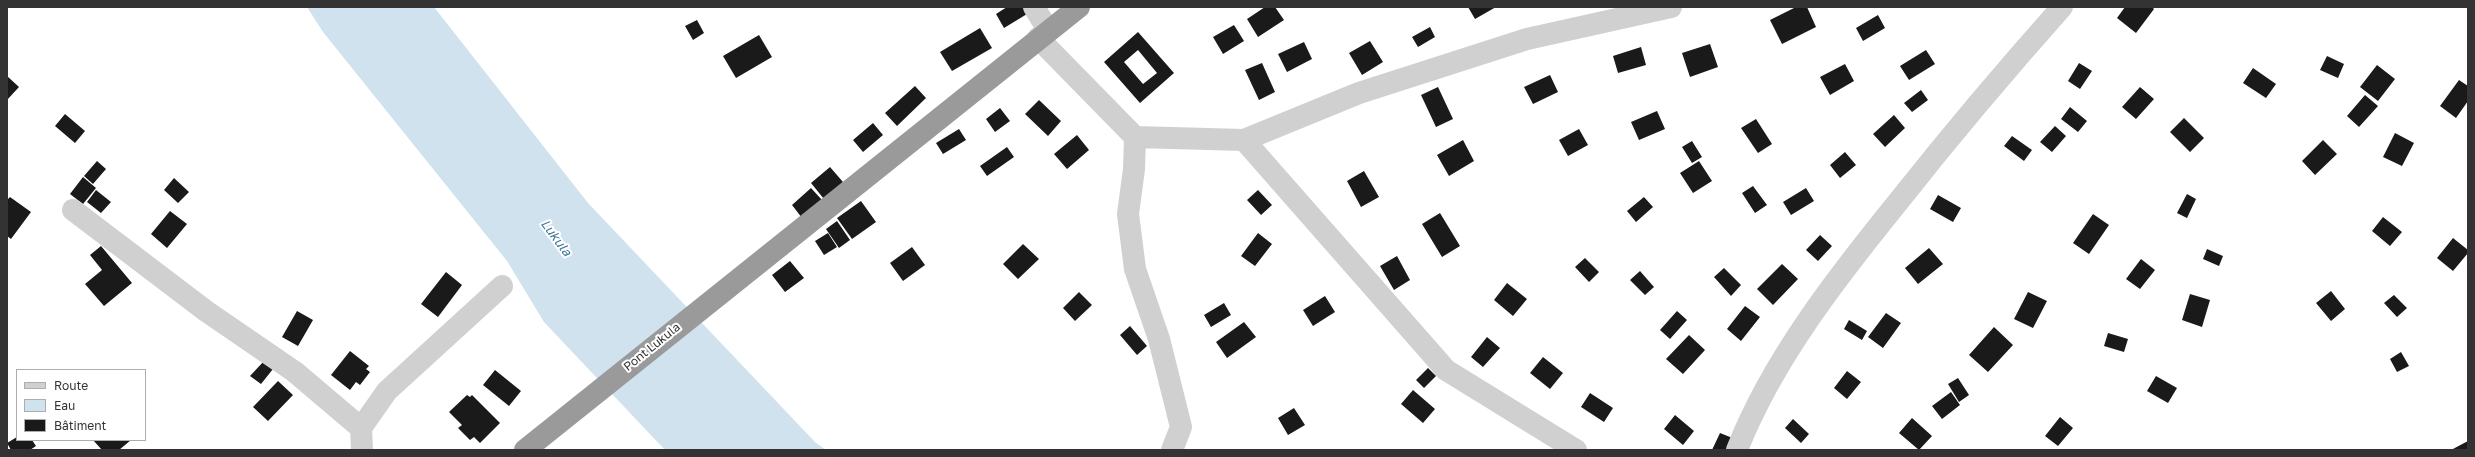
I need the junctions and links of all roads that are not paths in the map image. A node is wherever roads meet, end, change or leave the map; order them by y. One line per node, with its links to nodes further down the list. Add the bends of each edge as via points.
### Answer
1 (1034, 7): 5 (street)
2 (1079, 7): 5 (highway, Pont Lukula)
3 (1671, 7): 7 (street, via 1527,39 1359,93)
4 (2062, 7): 15 (street, via 1987,91 1844,268 1798,335 1748,422)
5 (1043, 34): 6 (street); 12 (highway, Pont Lukula)
6 (1135, 137): 7 (street); 13 (street, via 1128,214 1135,269 1159,339 1181,427)
7 (1244, 140): 14 (street, via 1446,370)
8 (73, 210): 10 (street, via 206,311 295,372)
9 (502, 286): 10 (street, via 388,391)
10 (361, 428): 11 (street)
11 (362, 450)
12 (525, 450)
13 (1172, 450)
14 (1576, 450)
15 (1737, 450)

